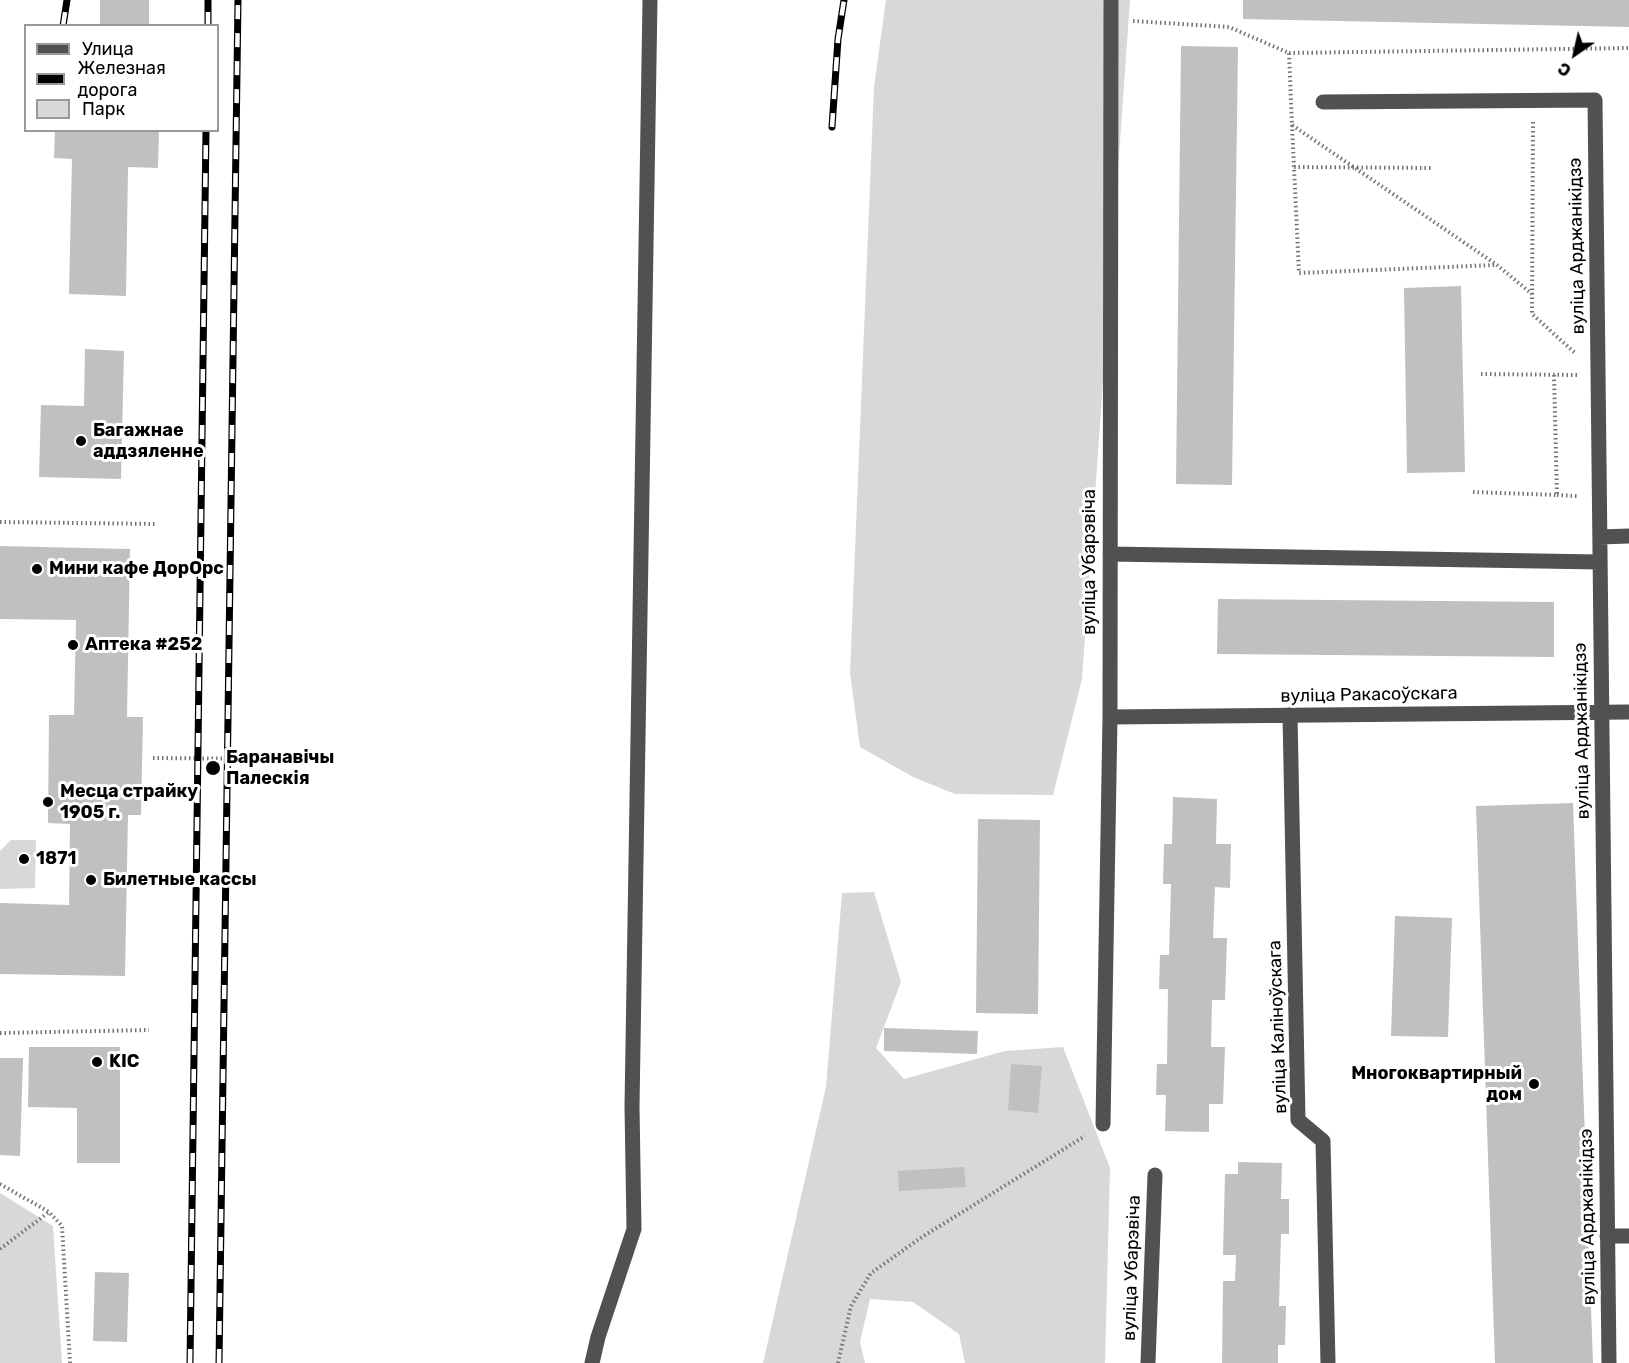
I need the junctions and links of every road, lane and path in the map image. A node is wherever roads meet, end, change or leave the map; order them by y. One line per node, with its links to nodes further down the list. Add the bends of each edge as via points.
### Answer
1 (650, 0): 40 (street, via 632,1082 634,1229)
2 (1111, 0): 3 (street, вуліца Убарэвіча)
3 (1110, 20): 5 (path, via 1229,27); 22 (street, вуліца Убарэвіча)
4 (1629, 48): 5 (path)
5 (1289, 53): 8 (path)
6 (1533, 100): 7 (street); 13 (path); 16 (street, вуліца Арджанікідзэ, via 1595,100)
7 (1323, 102)
8 (1292, 125): 9 (path); 10 (path)
9 (1353, 166): 10 (path); 11 (path); 12 (path)
10 (1294, 167): 12 (path, via 1299,273)
11 (1432, 168)
12 (1497, 265): 13 (path)
13 (1532, 294): 16 (path, via 1532,314)
14 (1481, 374): 15 (path)
15 (1554, 375): 16 (path); 17 (path, via 1557,495)
16 (1598, 375): 21 (street, вуліца Арджанікідзэ)
17 (1473, 492)
18 (0, 522): 19 (path)
19 (157, 524)
20 (1629, 536): 21 (street)
21 (1600, 537): 23 (street, вуліца Арджанікідзэ)
22 (1110, 554): 23 (street); 27 (street, вуліца Убарэвіча)
23 (1600, 562): 24 (street, вуліца Арджанікідзэ)
24 (1602, 712): 25 (street, вуліца Ракасоўскага); 26 (street, вуліца Ракасоўскага); 36 (street, вуліца Арджанікідзэ)
25 (1629, 712)
26 (1290, 715): 27 (street, вуліца Ракасоўскага); 43 (street, вуліца Каліноўскага, via 1298,1120 1323,1141)
27 (1110, 717): 32 (street, вуліца Убарэвіча)
28 (153, 758): 29 (path)
29 (266, 759)
30 (149, 1030): 31 (path)
31 (0, 1033)
32 (1103, 1124): 41 (path, via 871,1273 851,1306)
33 (1155, 1174): 42 (street, вуліца Убарэвіча)
34 (0, 1184): 35 (path)
35 (49, 1212): 38 (path); 39 (path, via 62,1226)
36 (1607, 1236): 37 (street); 44 (street, вуліца Арджанікідзэ)
37 (1629, 1236)
38 (0, 1249)
39 (70, 1363)
40 (592, 1363)
41 (838, 1363)
42 (1148, 1363)
43 (1328, 1363)
44 (1609, 1363)

